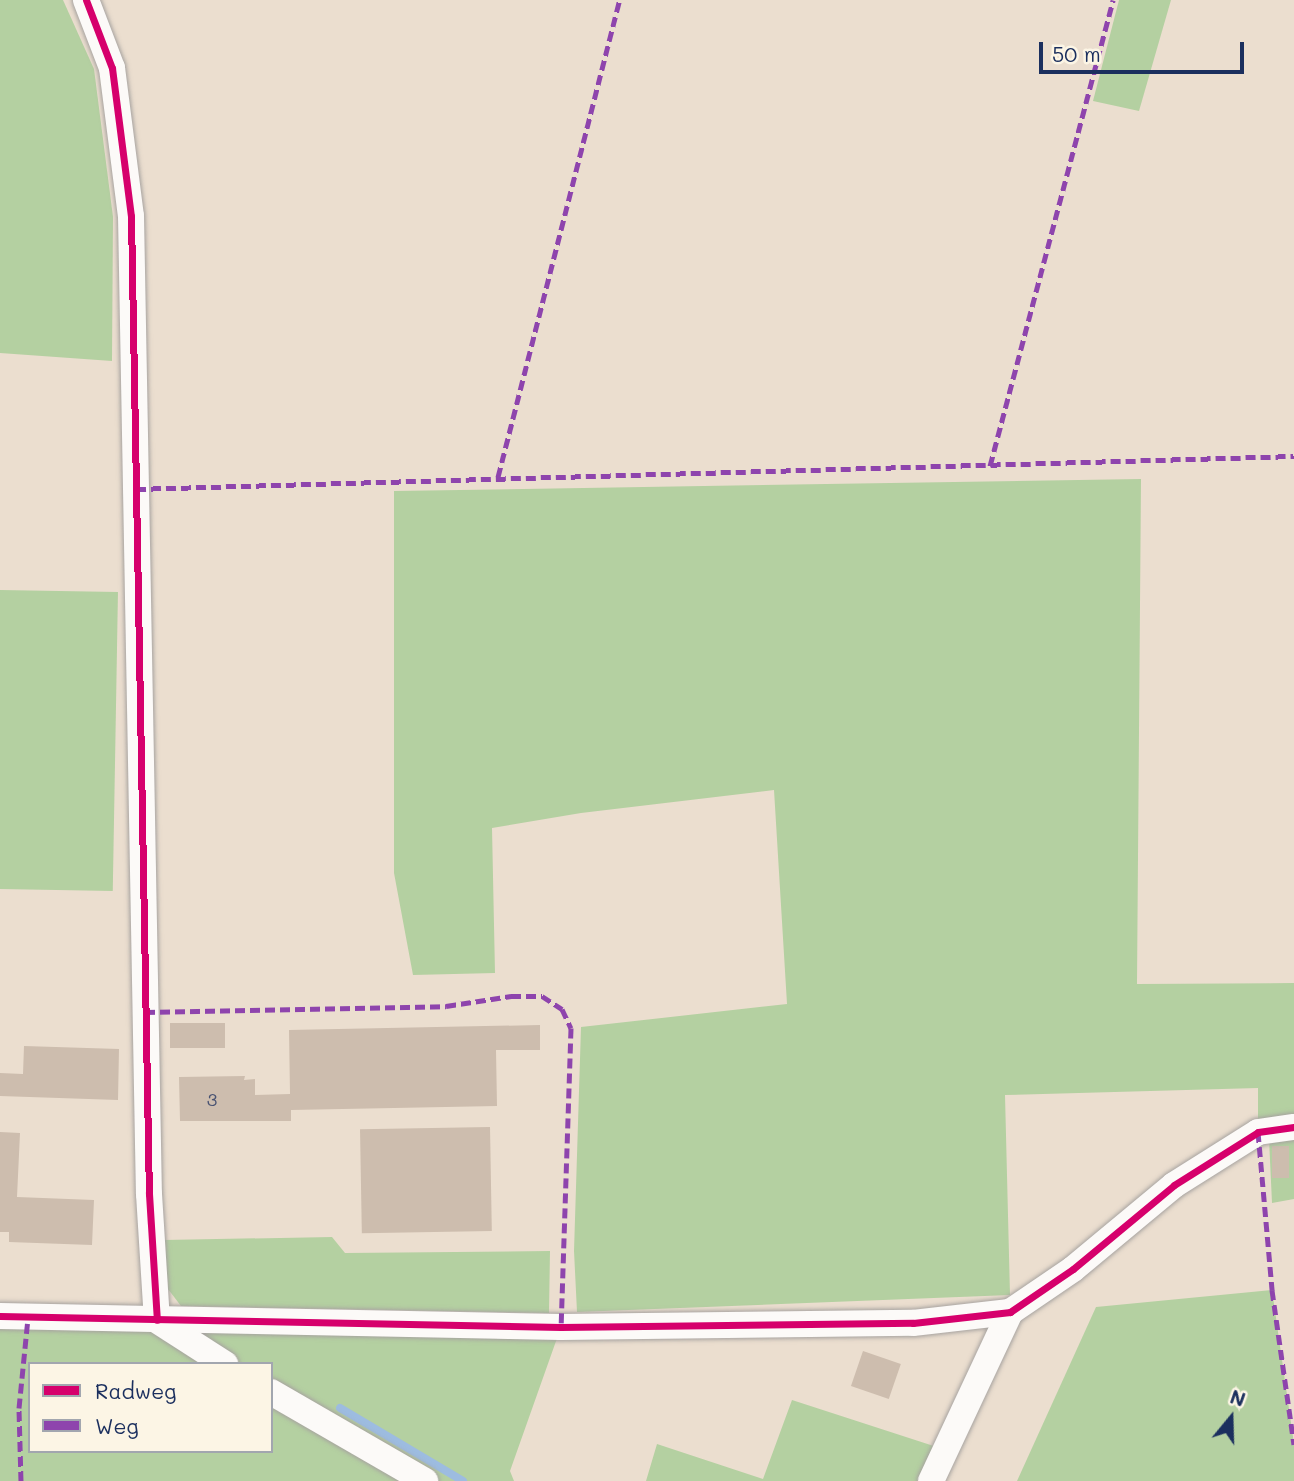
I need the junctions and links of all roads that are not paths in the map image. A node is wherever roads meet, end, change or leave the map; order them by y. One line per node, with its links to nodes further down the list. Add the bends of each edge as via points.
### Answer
1 (86, 0): 5 (street, via 112,68 131,216 149,1194)
2 (1294, 1127): 3 (street, via 1258,1132 1174,1185 1073,1269)
3 (1010, 1312): 5 (street, via 913,1323 561,1327); 9 (street)
4 (0, 1316): 5 (street)
5 (157, 1320): 6 (street)
6 (222, 1362)
7 (273, 1393): 8 (street)
8 (425, 1481)
9 (932, 1481)

